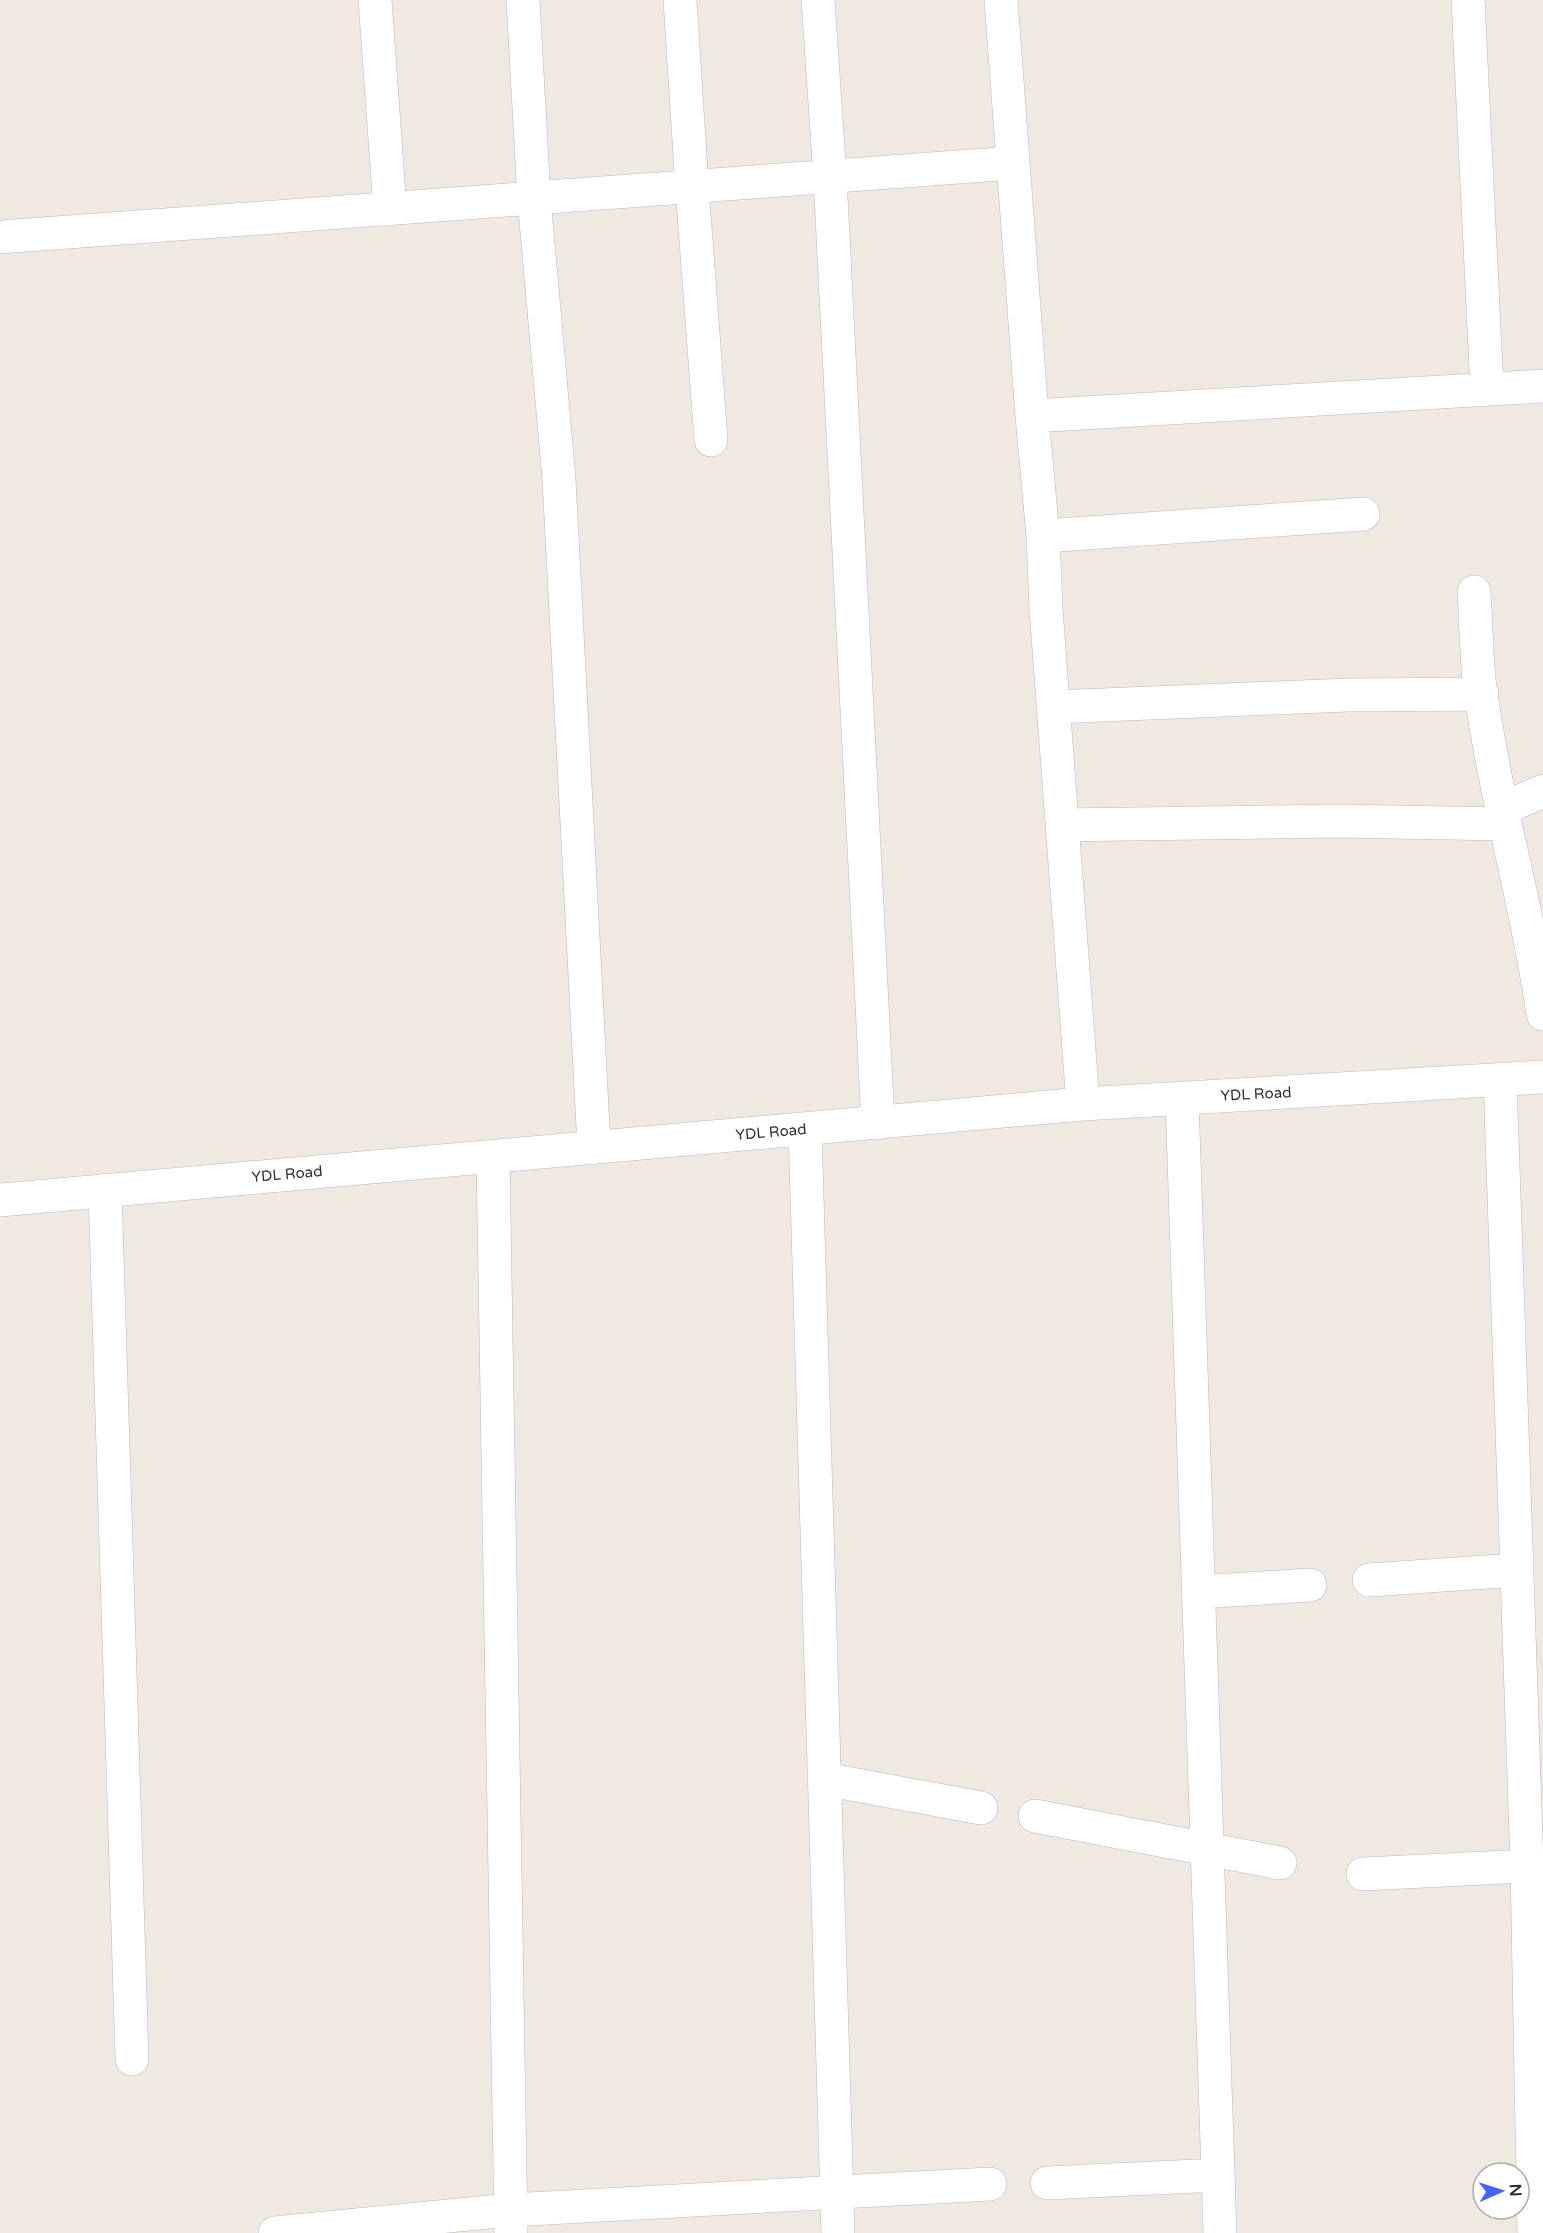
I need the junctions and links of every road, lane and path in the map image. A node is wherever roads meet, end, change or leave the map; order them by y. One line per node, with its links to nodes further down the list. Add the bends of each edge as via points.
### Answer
1 (375, 0): 11 (street)
2 (523, 0): 10 (street)
3 (680, 0): 9 (street)
4 (818, 0): 8 (street)
5 (1001, 0): 7 (street)
6 (1468, 0): 14 (street)
7 (1013, 163): 8 (street); 15 (street)
8 (830, 177): 9 (street); 30 (street)
9 (692, 187): 10 (street); 16 (street)
10 (534, 198): 11 (street); 32 (street, via 559,479)
11 (390, 209): 12 (street)
12 (0, 237)
13 (1543, 386): 14 (street)
14 (1487, 389): 15 (street)
15 (1032, 416): 18 (street)
16 (711, 440)
17 (1363, 514): 18 (street)
18 (1043, 536): 21 (street)
19 (1474, 592): 20 (street)
20 (1482, 694): 21 (street, via 1348,695); 23 (street)
21 (1053, 707): 24 (street)
22 (1543, 791): 23 (street)
23 (1503, 817): 24 (street); 25 (street)
24 (1062, 825): 29 (street)
25 (1543, 1014)
26 (1543, 1077): 27 (street, YDL Road)
27 (1500, 1079): 28 (street, YDL Road); 36 (street)
28 (1182, 1099): 29 (street, YDL Road); 39 (street)
29 (1083, 1104): 30 (street, YDL Road)
30 (879, 1123): 31 (street, YDL Road)
31 (805, 1129): 32 (street, YDL Road); 40 (street)
32 (594, 1147): 33 (street, YDL Road)
33 (493, 1156): 34 (street, YDL Road); 52 (street)
34 (105, 1190): 35 (street, YDL Road); 47 (street)
35 (0, 1200)
36 (1516, 1570): 37 (street); 45 (street)
37 (1369, 1580)
38 (1310, 1585): 39 (street)
39 (1198, 1592): 43 (street)
40 (824, 1779): 41 (street); 51 (street)
41 (981, 1808)
42 (1035, 1816): 43 (street)
43 (1208, 1849): 44 (street); 48 (street)
44 (1280, 1863)
45 (1527, 1866): 46 (street); 56 (street)
46 (1363, 1874)
47 (132, 2059)
48 (1218, 2175): 49 (street); 55 (street)
49 (1047, 2183)
50 (990, 2184): 51 (street)
51 (837, 2192): 52 (street); 54 (street)
52 (510, 2221): 53 (street)
53 (276, 2233)
54 (838, 2233)
55 (1220, 2233)
56 (1534, 2233)

